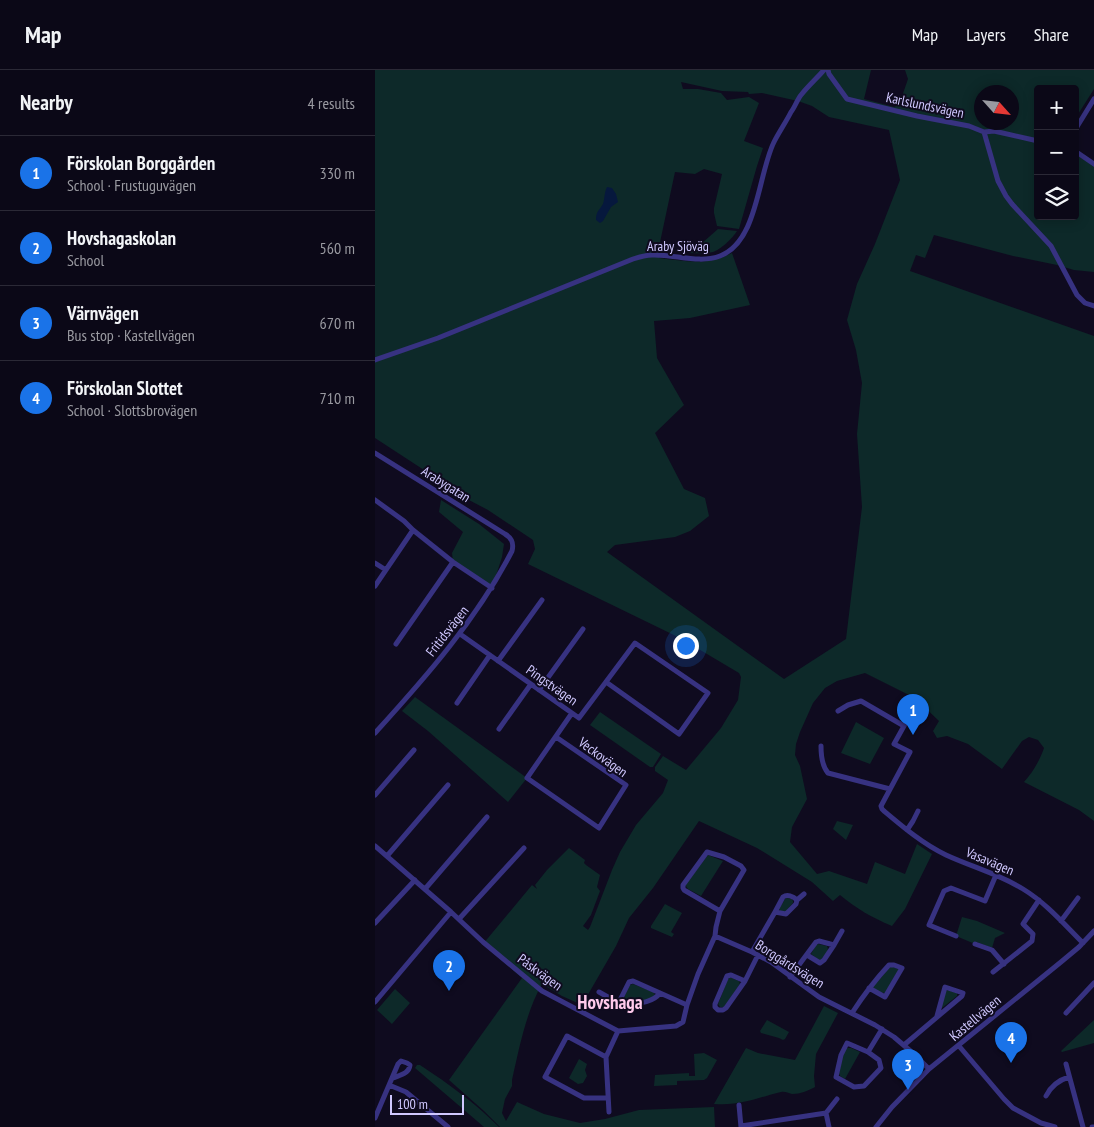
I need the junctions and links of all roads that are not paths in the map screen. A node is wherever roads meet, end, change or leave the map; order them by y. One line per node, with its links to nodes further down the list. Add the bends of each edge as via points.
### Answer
1 (827, 71): 4 (street, Karlslundsvägen, via 847,99); 9 (street, Araby Sjöväg, via 801,96 775,141 747,229 737,246 727,253 709,259 650,255 633,259)
2 (1094, 99): 3 (street)
3 (1079, 123)
4 (984, 132): 5 (street, Karlslundsvägen); 8 (street, via 998,181 1006,196 1051,246 1077,294)
5 (1034, 140)
6 (1079, 154): 7 (street)
7 (1094, 164)
8 (1094, 306)
9 (375, 360)
10 (375, 454): 13 (street, Arabygatan)
11 (375, 500): 12 (street)
12 (413, 530): 14 (street); 16 (street)
13 (505, 534): 18 (street, Fritidsvägen, via 512,540 512,551)
14 (453, 562): 18 (street); 22 (street)
15 (375, 563): 16 (street)
16 (386, 570): 17 (street)
17 (375, 586)
18 (492, 588): 21 (street, Fritidsvägen)
19 (542, 600): 24 (street)
20 (583, 629): 27 (street)
21 (460, 634): 23 (street, Pingstvägen); 34 (street, Fritidsvägen)
22 (396, 644)
23 (490, 655): 24 (street, Pingstvägen); 28 (street)
24 (498, 660): 26 (street, Pingstvägen)
25 (605, 682): 25 (street, Pingstvägen, via 635,643 708,693 679,734); 30 (street, Pingstvägen, via 579,718)
26 (531, 684): 27 (street, Pingstvägen); 33 (street)
27 (539, 690): 30 (street, Pingstvägen)
28 (457, 703)
29 (838, 712): 32 (street, via 861,702)
30 (572, 713): 35 (street)
31 (911, 714): 32 (street)
32 (904, 726): 39 (street, Vasavägen, via 894,744 910,752)
33 (499, 729)
34 (375, 733)
35 (556, 737): 35 (street, Veckovägen, via 527,778 599,828 625,785)
36 (821, 746): 39 (street, via 828,773)
37 (414, 750): 40 (street)
38 (448, 785): 46 (street)
39 (890, 789): 43 (street, Vasavägen, via 881,809)
40 (375, 795)
41 (917, 811): 43 (street)
42 (487, 817): 49 (street)
43 (907, 830): 47 (street, Vasavägen, via 938,851)
44 (376, 848): 46 (street, Påskvägen)
45 (524, 848): 57 (street)
46 (387, 856): 48 (street, Påskvägen)
47 (996, 875): 53 (street, Vasavägen); 63 (street, via 985,901 951,888 944,891 929,925)
48 (415, 880): 49 (street, Påskvägen); 59 (street)
49 (425, 889): 55 (street, Påskvägen)
50 (804, 894): 52 (street)
51 (1077, 898): 58 (street)
52 (797, 900): 56 (street, via 785,914); 56 (street, via 785,896)
53 (1039, 900): 58 (street, Vasavägen); 70 (street, via 1023,924 1033,934 1032,941)
54 (720, 911): 54 (street, via 744,869 707,852 683,888); 62 (street)
55 (451, 912): 57 (street, Påskvägen); 79 (street)
56 (775, 912): 67 (street)
57 (459, 919): 85 (street, Påskvägen, via 542,991)
58 (1061, 921): 64 (street, Vasavägen)
59 (375, 923)
60 (842, 931): 66 (street)
61 (1094, 931): 64 (street, Kastellvägen)
62 (715, 936): 67 (street, Borggårdsvägen); 80 (street)
63 (956, 936)
64 (1083, 943): 87 (street, Kastellvägen)
65 (975, 944): 70 (street, via 991,950)
66 (834, 946): 68 (street, via 819,941); 68 (street, via 820,963)
67 (752, 952): 69 (street, Borggårdsvägen)
68 (807, 954): 72 (street)
69 (758, 955): 72 (street, Borggårdsvägen); 73 (street)
70 (1004, 964): 71 (street)
71 (993, 972)
72 (790, 977): 81 (street, Borggårdsvägen)
73 (745, 981): 73 (street, via 725,1010 715,1007 727,976)
74 (1094, 984): 82 (street)
75 (869, 988): 75 (street, via 889,965 902,968 885,997); 81 (street)
76 (599, 992): 78 (street)
77 (660, 993): 78 (street, via 649,1001 625,1004); 78 (street, via 631,981); 80 (street)
78 (620, 1001)
79 (375, 1002)
80 (687, 1005): 85 (street, via 683,1022 676,1026)
81 (852, 1013): 84 (street, Borggårdsvägen)
82 (1066, 1013)
83 (937, 1016): 83 (street, via 961,996 963,993 945,986); 86 (street)
84 (881, 1029): 86 (street, Borggårdsvägen); 88 (street)
85 (618, 1032): 89 (street)
86 (903, 1045): 91 (street, Borggårdsvägen)
87 (959, 1046): 91 (street, Kastellvägen); 106 (street, via 1013,1108)
88 (868, 1052): 88 (street, via 879,1060 881,1068 864,1086 854,1087 836,1077 847,1043)
89 (606, 1057): 96 (street); 96 (street, via 567,1036 545,1077 584,1098)
90 (1066, 1064): 92 (street)
91 (929, 1069): 105 (street, Kastellvägen)
92 (1069, 1077): 95 (street, via 1061,1079); 107 (street)
93 (393, 1078): 94 (street)
94 (389, 1085): 101 (street); 102 (street, via 406,1092)
95 (1046, 1096)
96 (608, 1098): 99 (street)
97 (837, 1099): 100 (street)
98 (739, 1104): 103 (street)
99 (609, 1112)
100 (826, 1113): 103 (street); 104 (street)
101 (375, 1118)
102 (448, 1127)
103 (741, 1127)
104 (829, 1127)
105 (876, 1127)
106 (1055, 1127)
107 (1083, 1127)

